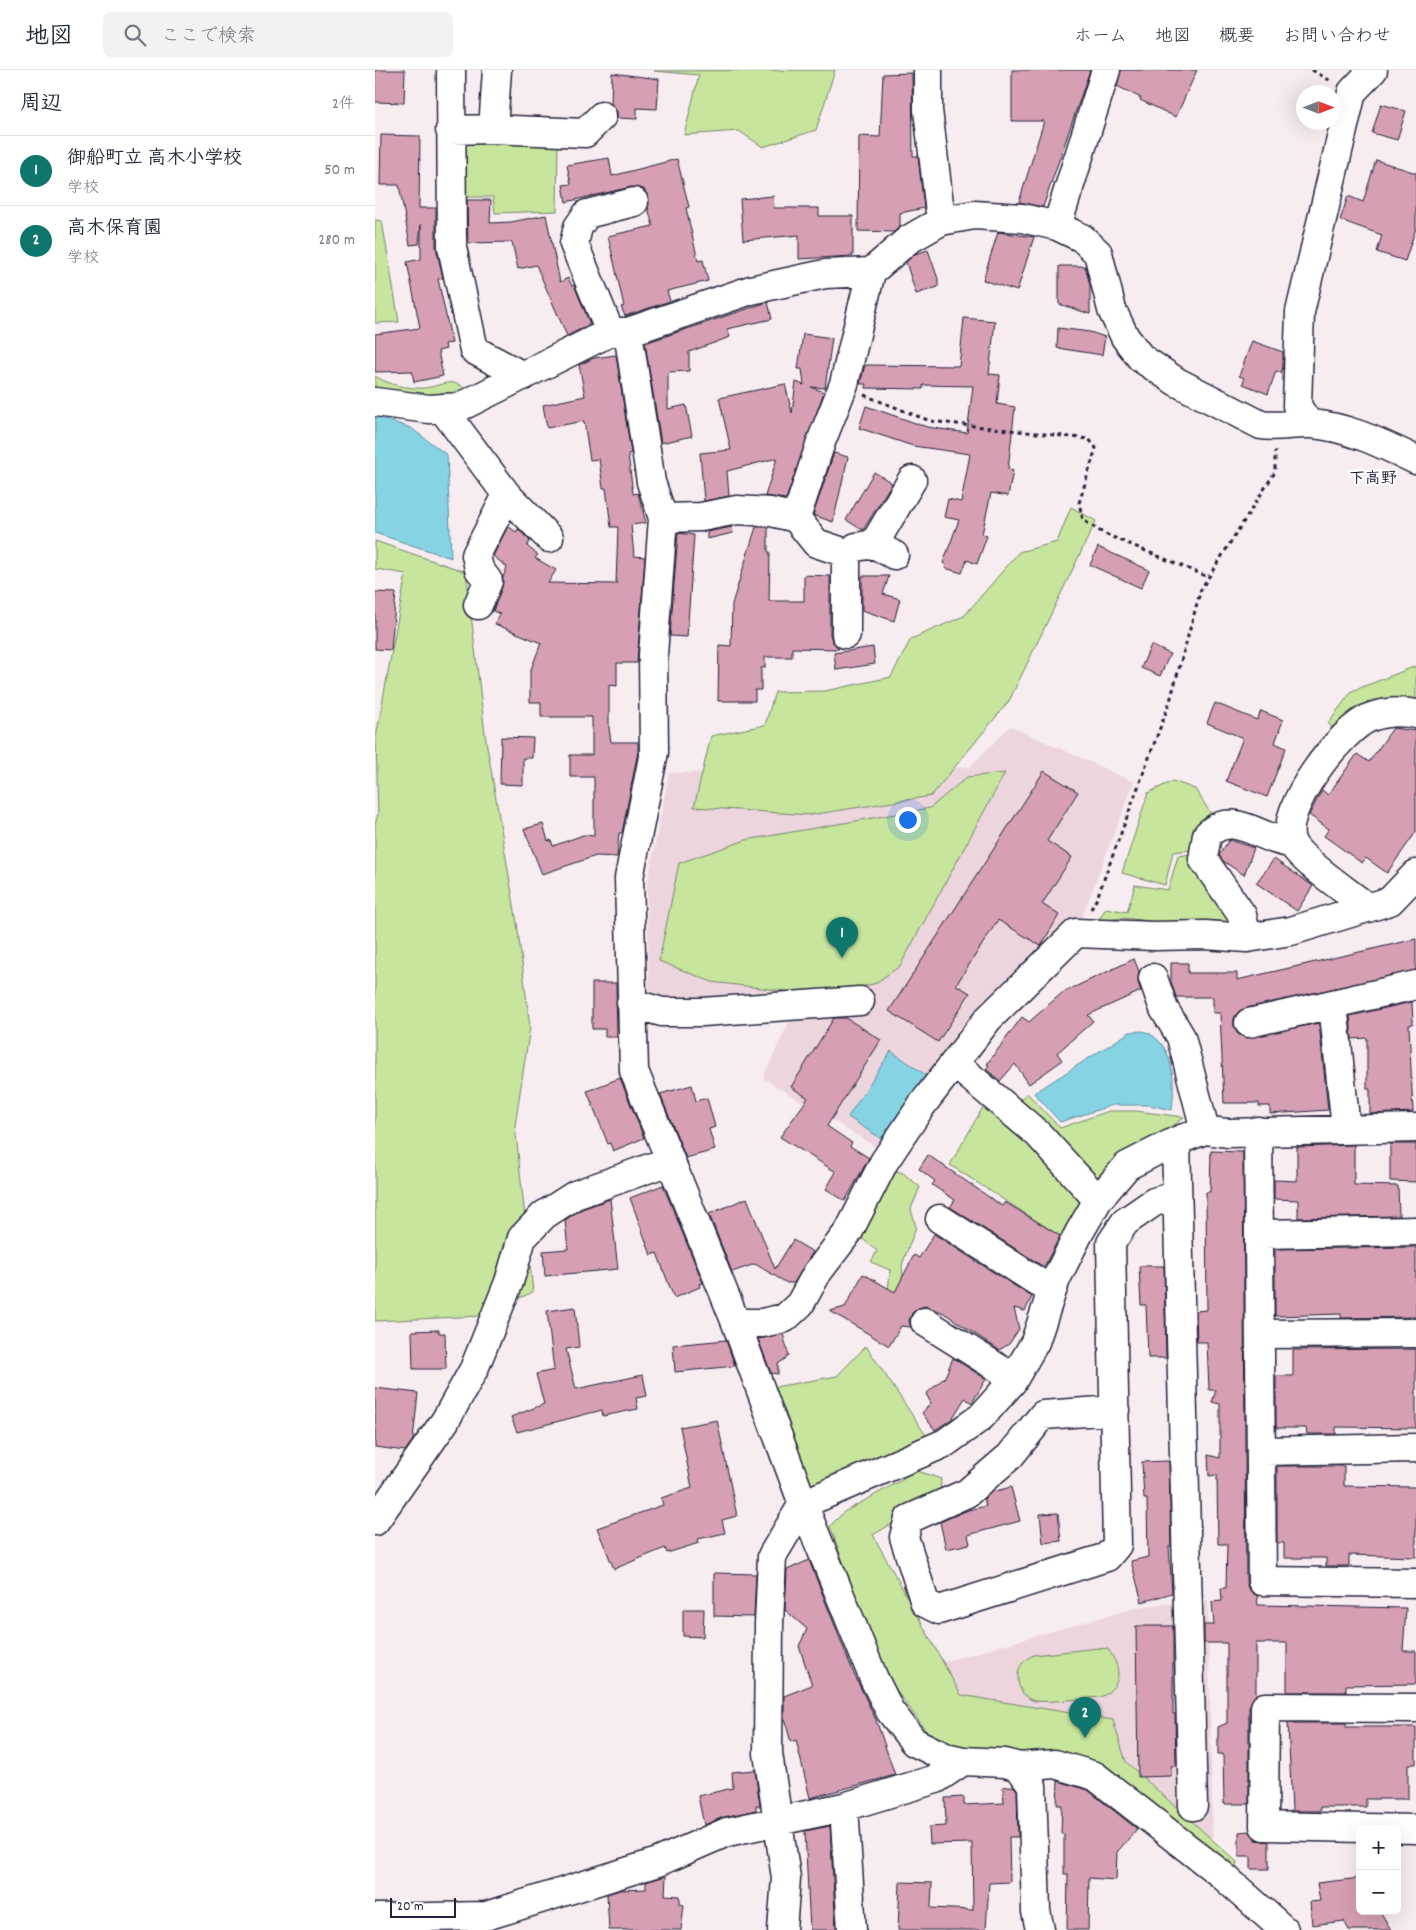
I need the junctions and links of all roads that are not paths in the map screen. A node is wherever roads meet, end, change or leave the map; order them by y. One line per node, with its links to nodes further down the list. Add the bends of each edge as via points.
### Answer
1 (451, 70): 8 (street)
2 (497, 70): 7 (street)
3 (928, 70): 10 (street, via 928,110)
4 (1106, 70): 11 (street)
5 (1373, 70): 17 (street, via 1352,92 1300,312 1297,406)
6 (602, 116): 7 (street, via 585,133)
7 (493, 129): 8 (street)
8 (450, 130): 14 (street, via 452,247 474,350)
9 (634, 202): 13 (street, via 587,214 578,227 574,244)
10 (941, 221): 11 (street, via 974,215 1022,218); 12 (street, via 908,240)
11 (1057, 226): 17 (street, via 1082,238 1098,253 1112,310 1125,337 1141,358 1177,382 1261,425 1275,428)
12 (871, 272): 13 (street, via 825,274 751,290); 22 (street, via 844,384)
13 (619, 332): 14 (street); 21 (street, via 651,482)
14 (523, 376): 16 (street, via 460,407)
15 (375, 402): 16 (street)
16 (442, 408): 20 (street)
17 (1309, 424): 18 (street, via 1366,436)
18 (1416, 460)
19 (912, 480): 24 (street, via 884,550 859,546)
20 (507, 495): 23 (street); 25 (street, via 476,555 479,570 488,581)
21 (663, 518): 22 (street, via 701,517 737,510 771,512); 35 (street, via 653,655 654,752 629,878)
22 (796, 518): 24 (street, via 816,543)
23 (549, 538)
24 (846, 553): 26 (street)
25 (478, 605)
26 (846, 634)
27 (1416, 714): 28 (street, via 1395,712 1370,717 1335,746 1307,781 1291,823)
28 (1292, 843): 30 (street); 31 (street, via 1278,842 1229,823 1207,835 1203,859 1242,915)
29 (1416, 874): 30 (street, via 1390,901)
30 (1368, 908): 31 (street, via 1291,931)
31 (1247, 938): 38 (street, via 1076,933 988,1019)
32 (1153, 978): 41 (street, via 1164,1010 1181,1037)
33 (1416, 985): 36 (street)
34 (860, 1001): 35 (street, via 702,1012 662,1012)
35 (631, 1003): 44 (street, via 634,1071)
36 (1333, 1004): 37 (street); 40 (street)
37 (1249, 1023)
38 (954, 1063): 46 (street, via 1038,1134); 52 (street, via 884,1162 849,1231 817,1274 801,1304 785,1318 762,1323)
39 (1416, 1128): 40 (street)
40 (1347, 1129): 42 (street)
41 (1205, 1130): 42 (street, via 1227,1133); 43 (street)
42 (1258, 1131): 49 (street)
43 (1175, 1140): 45 (street); 46 (street, via 1127,1166)
44 (669, 1161): 52 (street); 60 (street, via 575,1195 545,1215 522,1238 509,1282 474,1369 445,1421)
45 (1177, 1195): 56 (street, via 1154,1202 1125,1222 1111,1243); 66 (street)
46 (1098, 1200): 50 (street)
47 (940, 1219): 50 (street)
48 (1416, 1231): 49 (street)
49 (1259, 1234): 54 (street)
50 (1052, 1291): 55 (street, via 1035,1342)
51 (925, 1322): 55 (street)
52 (736, 1323): 59 (street)
53 (1416, 1333): 54 (street)
54 (1260, 1334): 58 (street)
55 (1014, 1378): 59 (street, via 981,1417 945,1442)
56 (1115, 1410): 56 (street, via 1117,1545 1107,1557 939,1610 925,1603 904,1538 909,1519 967,1493 1010,1456 1043,1416)
57 (1416, 1448): 58 (street)
58 (1261, 1451): 61 (street, via 1262,1581)
59 (803, 1504): 63 (street, via 874,1680 890,1711 914,1742 945,1757); 67 (street, via 772,1556 768,1753)
60 (375, 1522)
61 (1416, 1583)
62 (1416, 1708): 68 (street, via 1265,1707 1263,1826)
63 (963, 1761): 64 (street); 65 (street, via 936,1779)
64 (1019, 1767): 72 (street, via 1032,1785 1036,1911); 73 (street, via 1055,1764 1095,1776 1222,1875)
65 (844, 1806): 67 (street); 71 (street)
66 (1193, 1806)
67 (776, 1820): 69 (street, via 727,1832 657,1862 485,1916); 70 (street, via 786,1878)
68 (1416, 1829)
69 (375, 1918)
70 (782, 1930)
71 (851, 1930)
72 (1040, 1930)
73 (1284, 1930)

